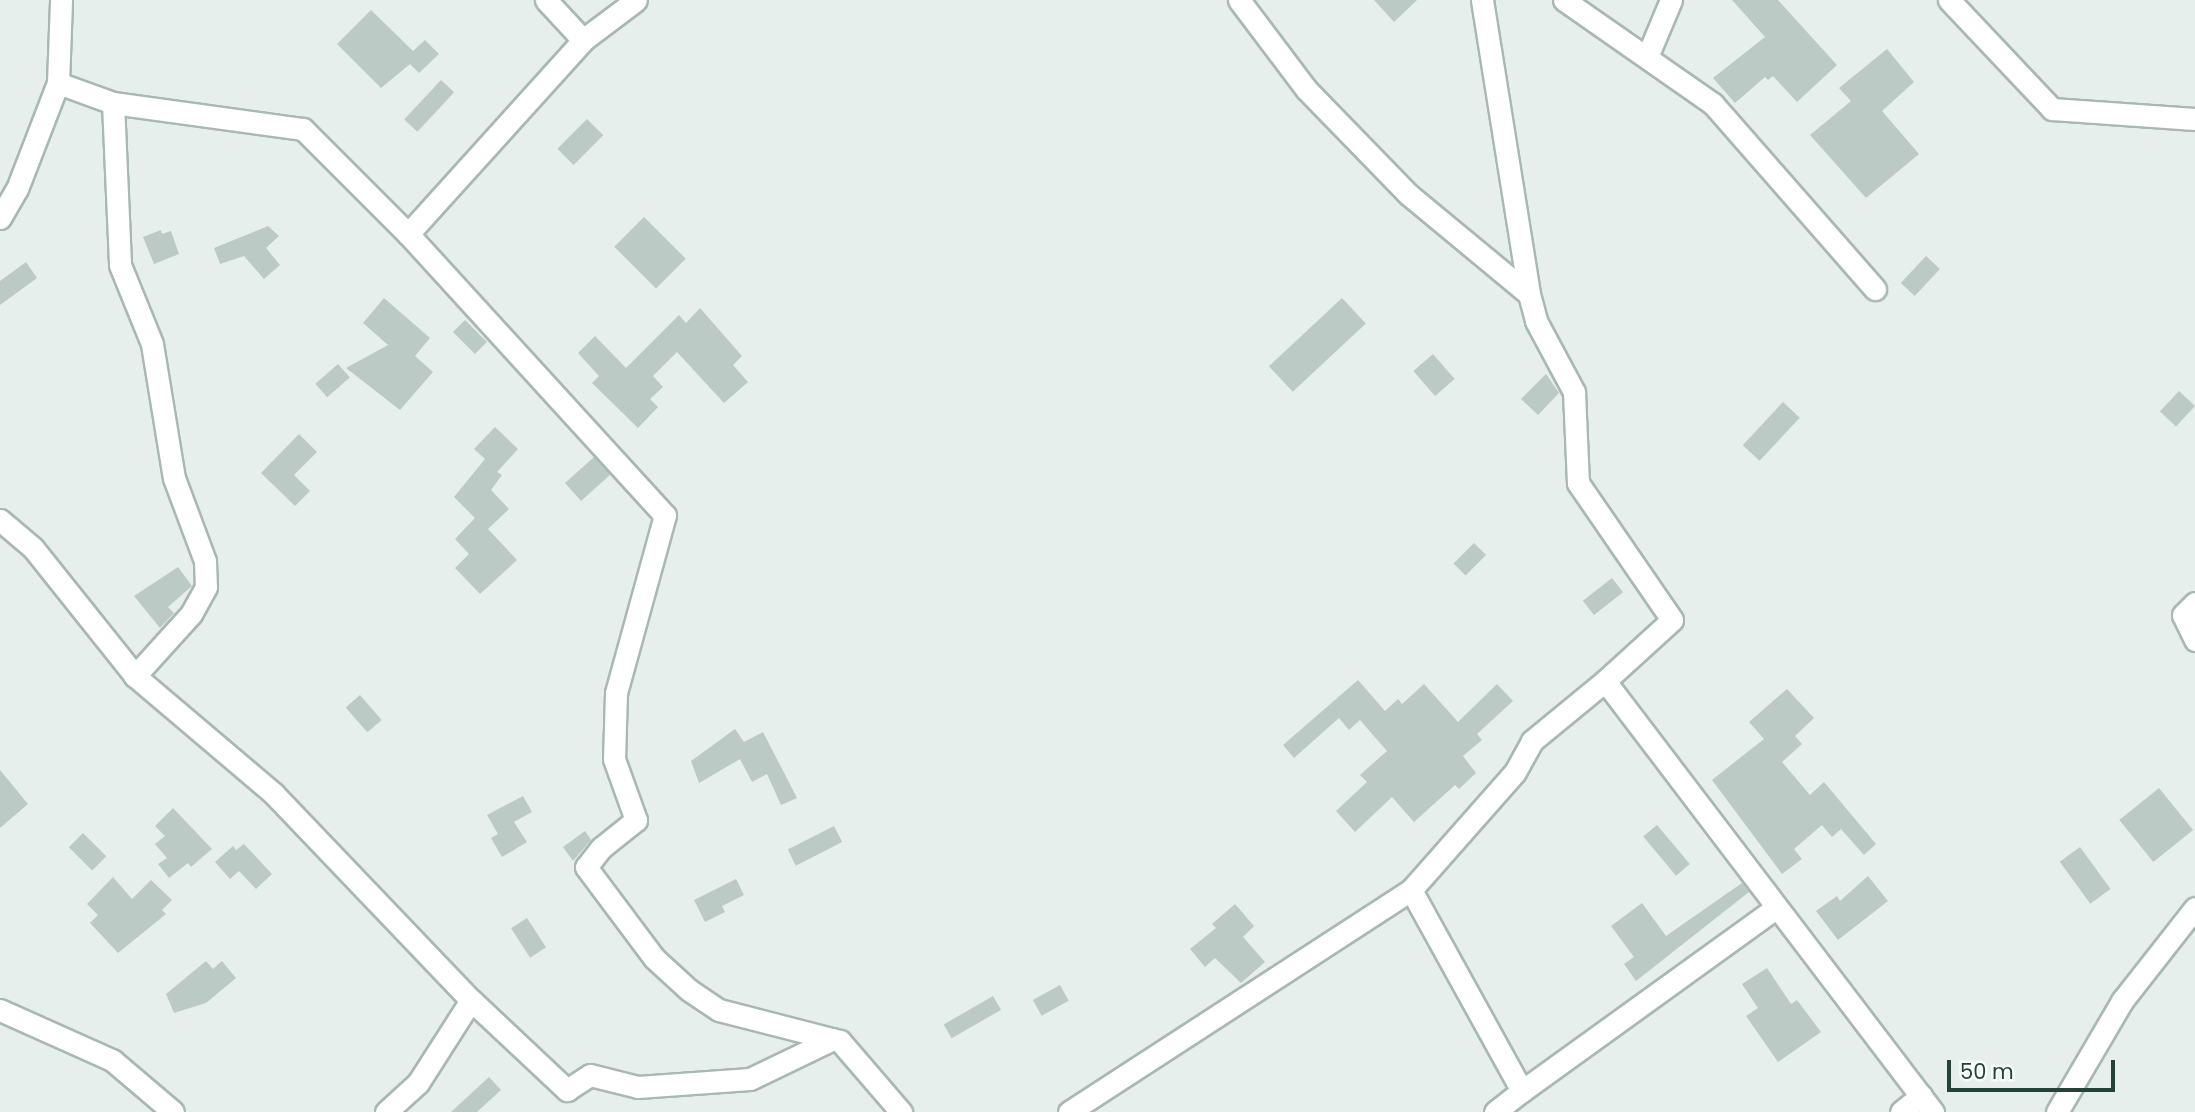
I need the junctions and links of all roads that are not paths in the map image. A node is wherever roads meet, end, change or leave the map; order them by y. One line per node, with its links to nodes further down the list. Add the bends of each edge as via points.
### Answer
1 (61, 0): 11 (street)
2 (546, 0): 9 (street)
3 (636, 0): 9 (street)
4 (1239, 0): 17 (street, via 1306,89 1408,194)
5 (1482, 0): 17 (street)
6 (1564, 0): 10 (street)
7 (1671, 0): 10 (street)
8 (1949, 0): 13 (street, via 2052,109)
9 (583, 40): 15 (street)
10 (1647, 57): 16 (street, via 1713,104)
11 (58, 83): 12 (street); 14 (street, via 17,189)
12 (113, 103): 15 (street, via 303,129); 21 (street, via 120,265 152,344 174,478 205,561 205,587 191,614)
13 (2195, 119)
14 (0, 218)
15 (408, 234): 28 (street, via 665,515 616,693 614,759 636,820 601,848 586,867 654,958 699,997 719,1010)
16 (1875, 289)
17 (1529, 294): 22 (street, via 1536,321 1574,392 1578,483 1672,620)
18 (0, 520): 21 (street, via 33,548)
19 (2195, 603): 20 (street, via 2183,615)
20 (2195, 640)
21 (135, 676): 26 (street, via 274,794)
22 (1605, 681): 23 (street, via 1532,741 1515,772); 25 (street)
23 (1411, 890): 29 (street); 34 (street)
24 (2195, 908): 37 (street, via 2122,1001)
25 (1774, 909): 29 (street); 30 (street)
26 (471, 1000): 28 (street, via 567,1090 590,1075 638,1087 750,1079); 32 (street, via 418,1083)
27 (0, 1010): 31 (street, via 112,1059)
28 (833, 1039): 33 (street, via 855,1055)
29 (1522, 1091): 35 (street)
30 (1927, 1104): 36 (street)
31 (173, 1112)
32 (386, 1112)
33 (901, 1112)
34 (1069, 1112)
35 (1495, 1112)
36 (1901, 1112)
37 (2057, 1112)

